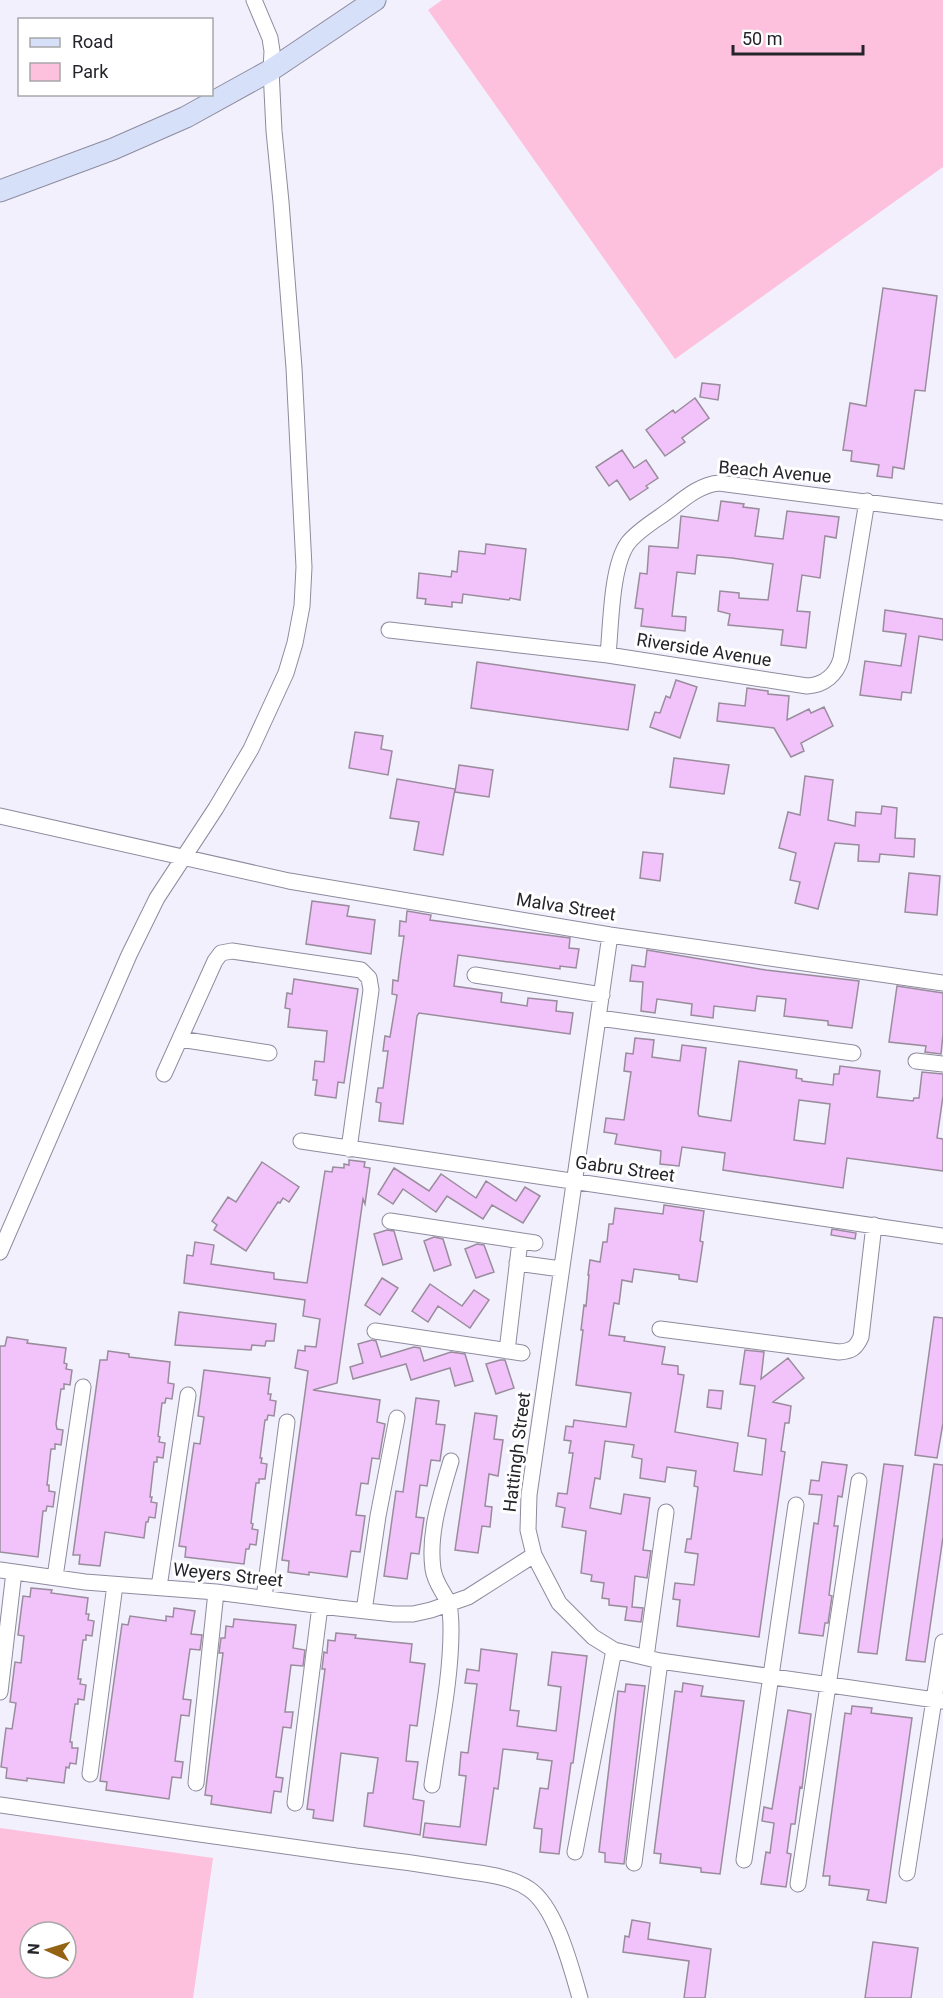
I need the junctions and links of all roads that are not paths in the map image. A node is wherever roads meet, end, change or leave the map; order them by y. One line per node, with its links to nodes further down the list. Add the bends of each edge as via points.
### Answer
1 (254, 0): 3 (street, via 270,38)
2 (375, 0): 3 (street)
3 (270, 70): 4 (street, via 175,122); 10 (street, via 294,379 304,567 302,606 286,673 251,749)
4 (0, 191)
5 (867, 501): 6 (street, Beach Avenue); 8 (street, Beach Avenue, via 719,483 697,490 627,544 616,576); 8 (street, Riverside Avenue, via 841,659 828,679 807,686)
6 (943, 512)
7 (389, 630): 8 (street, Riverside Avenue)
8 (608, 655)
9 (0, 816): 10 (street, Malva Street)
10 (184, 857): 11 (street, Malva Street, via 289,881); 28 (street, via 157,898 129,955)
11 (610, 934): 13 (street, Malva Street); 14 (street, Hattingh Street)
12 (475, 975): 14 (street)
13 (943, 983)
14 (602, 995): 15 (street, Hattingh Street)
15 (599, 1018): 18 (street); 24 (street, Hattingh Street)
16 (180, 1039): 17 (street); 21 (street); 23 (street, via 221,953 232,951 362,970 369,978 371,990)
17 (268, 1053)
18 (853, 1053)
19 (916, 1061): 20 (street)
20 (943, 1065)
21 (164, 1074)
22 (301, 1141): 23 (street, Gabru Street)
23 (349, 1149): 24 (street, Gabru Street)
24 (574, 1181): 26 (street, Gabru Street); 30 (street, Hattingh Street)
25 (390, 1221): 29 (street, via 527,1242)
26 (874, 1225): 27 (street, Gabru Street); 31 (street, via 861,1337 850,1351)
27 (943, 1236)
28 (0, 1252)
29 (517, 1263): 30 (street); 32 (street, via 514,1352)
30 (561, 1269): 41 (street, Hattingh Street, via 529,1494 528,1530)
31 (660, 1329)
32 (375, 1331)
33 (83, 1387): 43 (street)
34 (188, 1395): 45 (street)
35 (397, 1418): 50 (street)
36 (287, 1422): 47 (street)
37 (451, 1461): 48 (street, via 436,1516 433,1555 433,1571)
38 (859, 1481): 55 (street)
39 (796, 1505): 54 (street)
40 (666, 1512): 53 (street)
41 (534, 1555): 48 (street, Weyers Street, via 468,1597); 52 (street, Hattingh Street, via 559,1603 593,1637)
42 (7, 1571): 43 (street, Weyers Street); 56 (street)
43 (55, 1577): 44 (street, Weyers Street)
44 (115, 1585): 45 (street, Weyers Street); 58 (street)
45 (159, 1587): 46 (street, Weyers Street)
46 (216, 1592): 47 (street, Weyers Street); 59 (street)
47 (264, 1598): 49 (street, Weyers Street)
48 (449, 1604): 50 (street, Weyers Street, via 413,1614); 60 (street, via 450,1645)
49 (320, 1606): 50 (street, Weyers Street); 61 (street)
50 (364, 1611)
51 (943, 1642): 57 (street)
52 (614, 1650): 53 (street, Hattingh Street); 63 (street)
53 (653, 1659): 54 (street, Hattingh Street); 65 (street)
54 (772, 1677): 55 (street, Hattingh Street); 64 (street)
55 (829, 1685): 57 (street, Hattingh Street); 67 (street)
56 (0, 1692)
57 (939, 1701): 66 (street)
58 (90, 1774)
59 (196, 1783)
60 (432, 1785)
61 (294, 1803)
62 (0, 1805): 68 (street, via 514,1881 536,1894 547,1911 560,1936)
63 (575, 1852)
64 (744, 1860)
65 (634, 1863)
66 (907, 1873)
67 (798, 1884)
68 (580, 1998)

